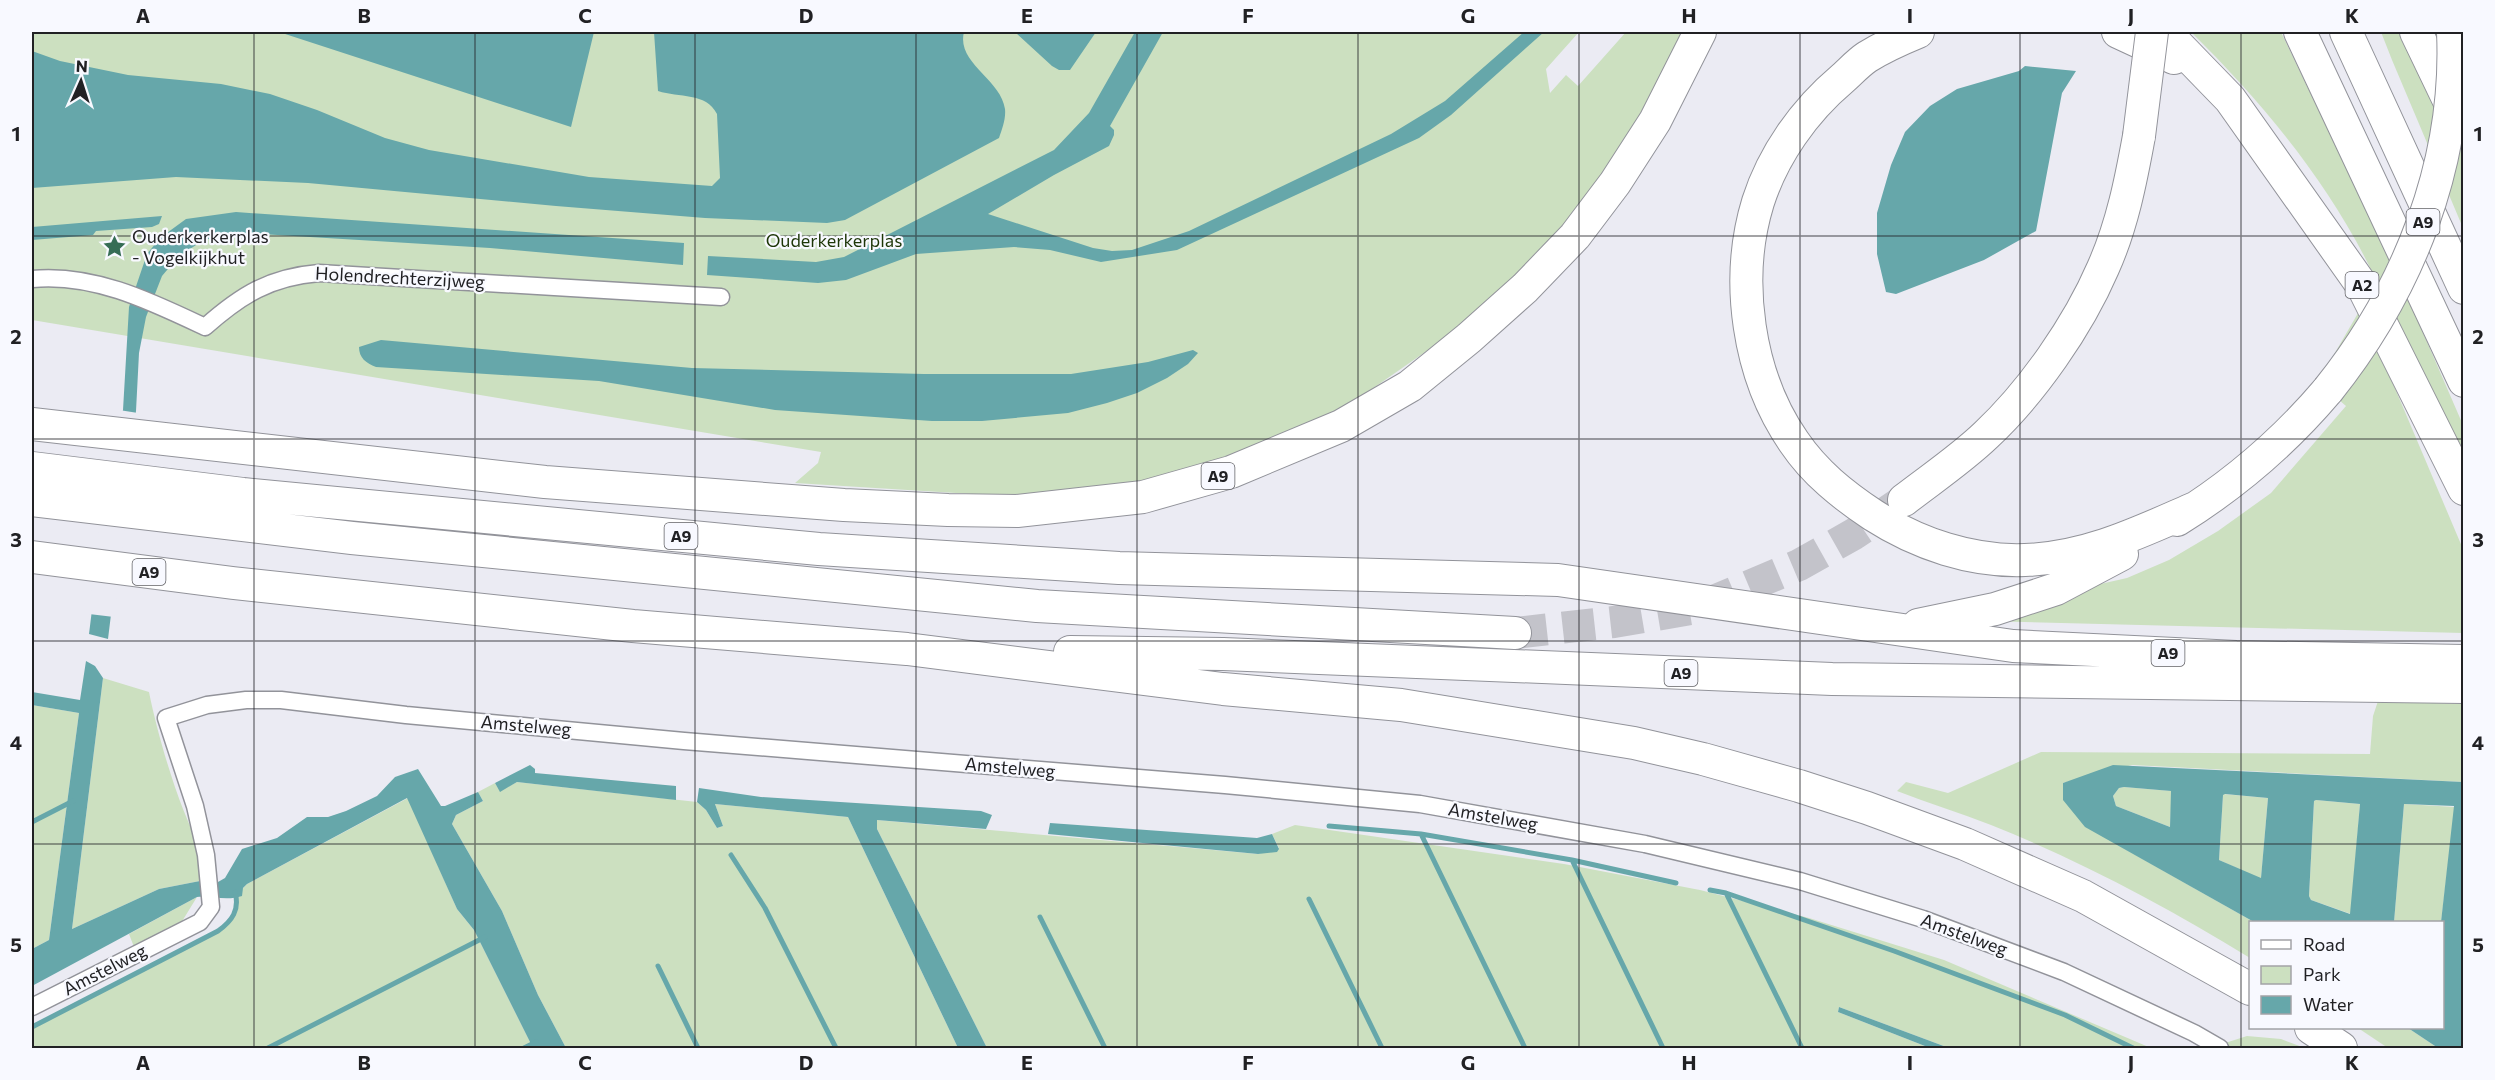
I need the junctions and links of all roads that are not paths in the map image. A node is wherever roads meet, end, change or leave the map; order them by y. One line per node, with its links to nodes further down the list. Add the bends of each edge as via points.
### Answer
1 (1700, 32): 16 (highway, A9, via 1655,121 1616,183 1575,236 1525,288 1410,386 1341,426 1231,472 1143,497 1017,511 844,505 546,482)
2 (1918, 32): 21 (highway, A9, via 1866,58 1830,89 1787,141 1758,203 1747,276 1749,319 1757,363 1793,441 1817,471 1848,499 1887,525 1931,545 1994,559 2078,554 2116,543)
3 (2118, 32): 10 (highway, via 2187,65)
4 (2152, 32): 20 (highway, bridge, via 2129,189 2103,267 2040,375 1986,436)
5 (2165, 32): 10 (highway, A2)
6 (2300, 32): 15 (highway)
7 (2346, 32): 13 (highway)
8 (2416, 32): 11 (highway)
9 (2453, 32): 21 (highway, A9, bridge, via 2452,98 2445,142 2417,240 2397,285 2369,335 2301,422 2265,456)
10 (2230, 99): 18 (highway, A2, via 2363,287)
11 (2463, 132)
12 (32, 279): 14 (street, Holendrechterzijweg, via 69,278 126,293 205,327 227,307 271,282 319,273)
13 (2463, 288)
14 (721, 297)
15 (2463, 381)
16 (32, 424)
17 (32, 468): 22 (highway, A9)
18 (2463, 489)
19 (32, 500): 22 (highway, A9, via 71,506)
20 (1904, 500)
21 (2195, 508): 24 (highway, A9, via 2056,589 1995,609)
22 (242, 509): 24 (highway, A9, via 1119,568 1558,580); 25 (highway, A9, via 352,538 667,571 1037,606)
23 (32, 558): 26 (highway, A9, via 633,626)
24 (1894, 628): 27 (highway, A9, via 2013,646 2236,657)
25 (1515, 633)
26 (907, 649): 27 (highway, A9, via 1223,654 1832,679); 28 (highway, A9, via 1223,689 1401,705 1539,726 1703,759 1867,808 1965,844 2083,896)
27 (2456, 674)
28 (2249, 988)
29 (32, 1007): 31 (street, Amstelweg, via 200,922 211,907 206,855 195,806 166,718 207,705 281,700 684,741 1386,800 1645,844 1800,881 1923,919 2064,972)
30 (2312, 1029): 32 (highway)
31 (2220, 1048)
32 (2341, 1048)

